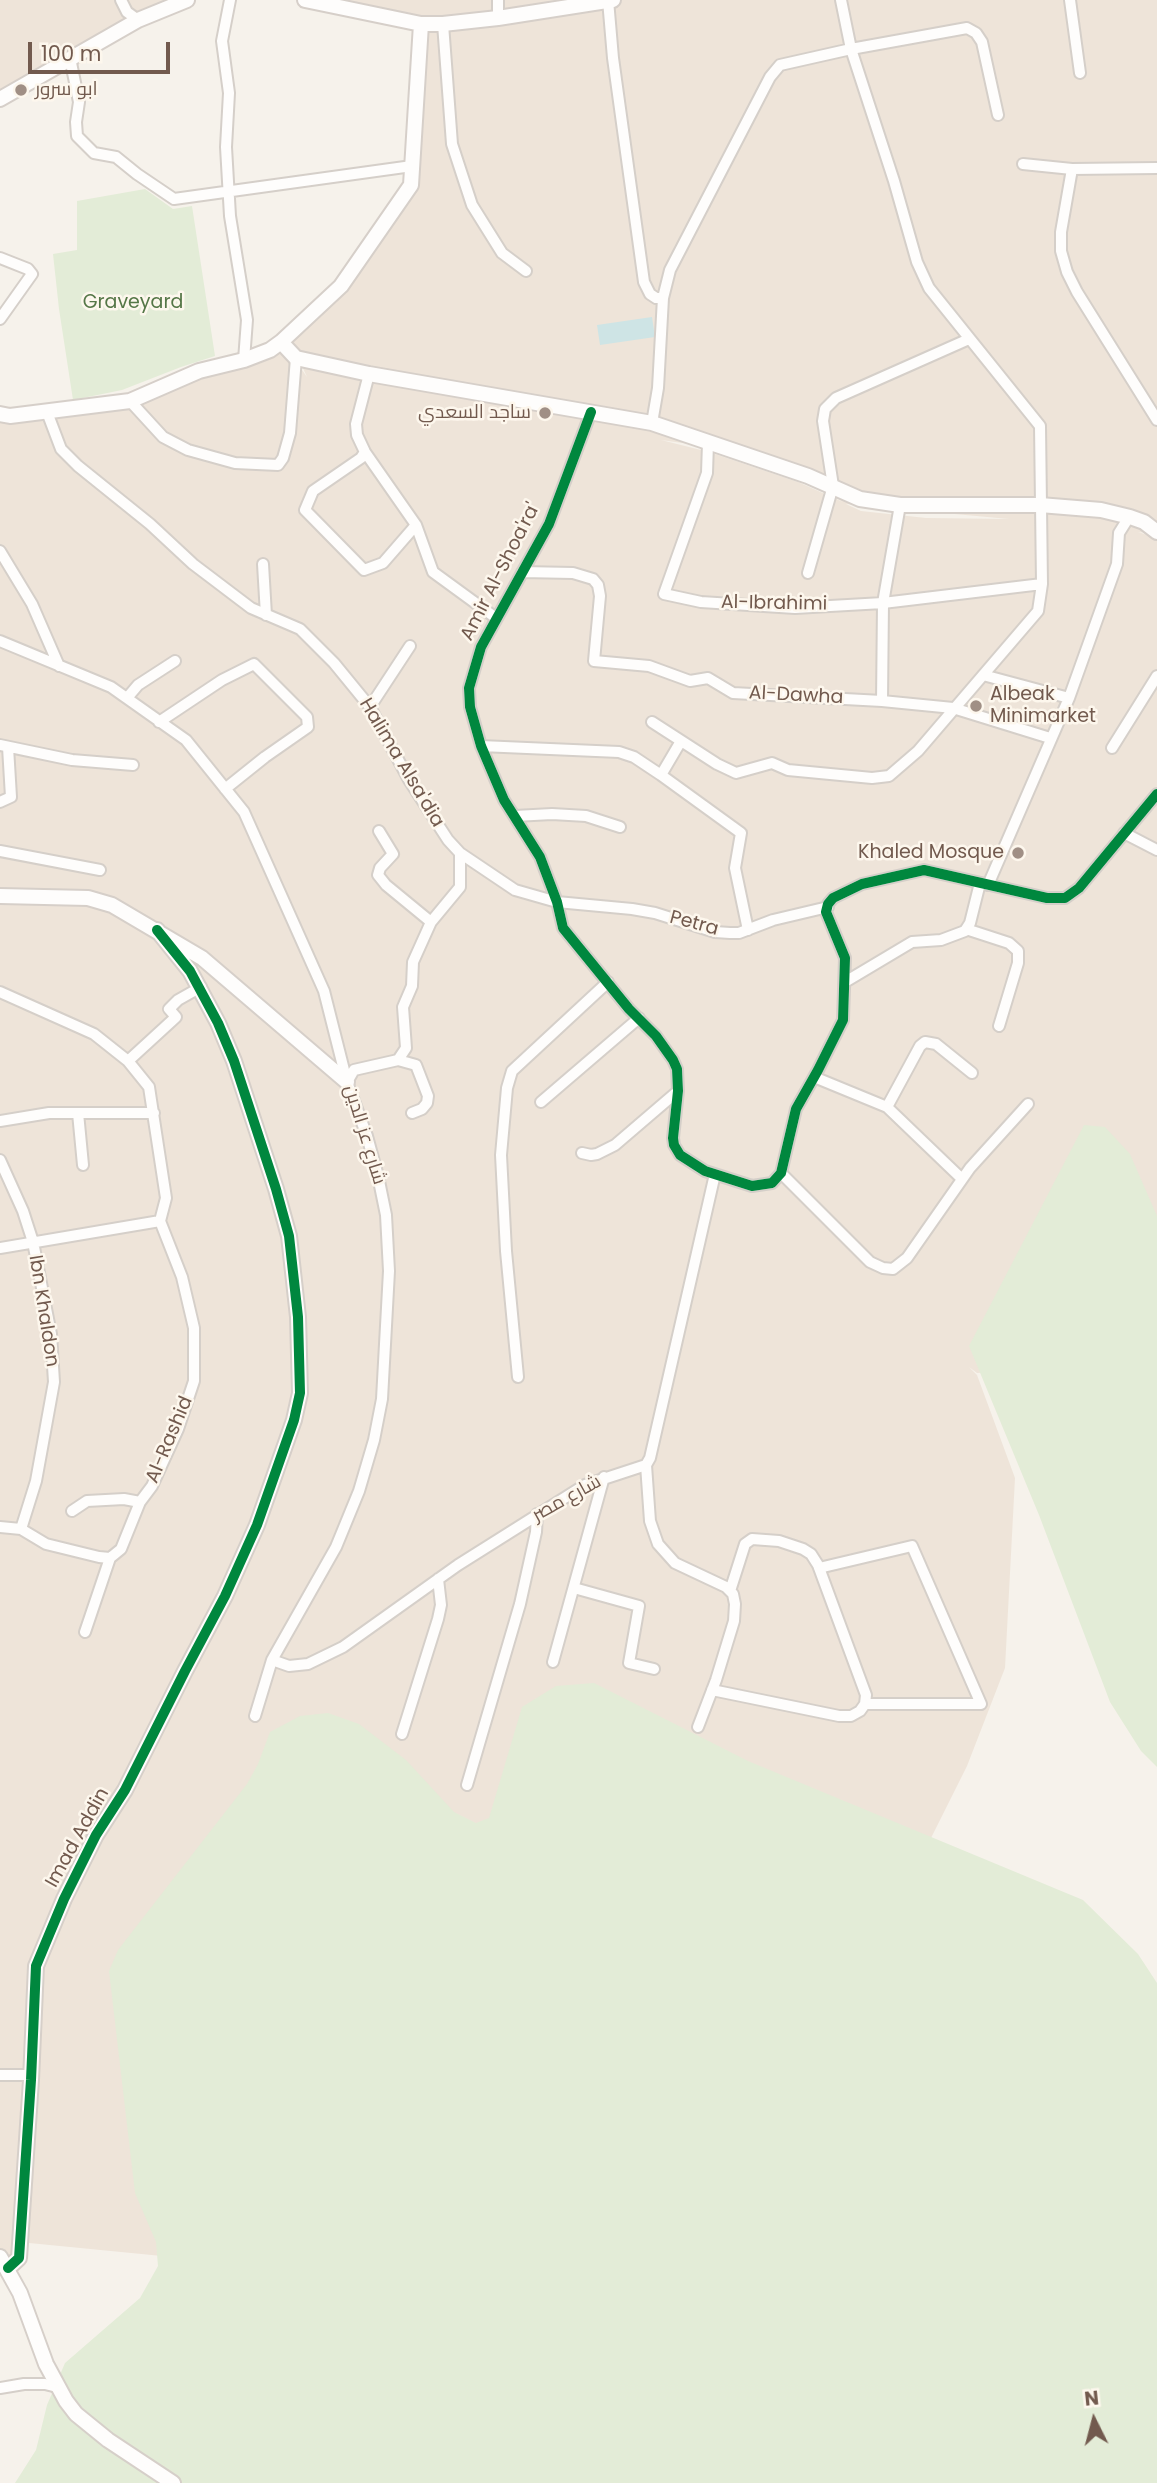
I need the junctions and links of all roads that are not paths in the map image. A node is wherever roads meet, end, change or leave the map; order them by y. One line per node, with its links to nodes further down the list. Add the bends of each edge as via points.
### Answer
1 (121, 0): 10 (street)
2 (187, 0): 10 (street)
3 (230, 0): 22 (street, via 222,41 229,93)
4 (305, 0): 11 (street)
5 (498, 0): 9 (street)
6 (610, 0): 9 (street); 25 (street, via 613,58 644,282 649,294)
7 (841, 0): 13 (street)
8 (1070, 0): 15 (street)
9 (498, 18): 12 (street)
10 (138, 20): 14 (street)
11 (421, 24): 12 (street); 19 (street)
12 (443, 24): 24 (street, via 452,144 472,205 502,253)
13 (851, 48): 17 (street, via 961,27 971,29 982,42); 25 (street, via 776,68 681,245); 27 (street, via 917,262 929,288)
14 (69, 58): 16 (street); 22 (street, via 79,102 77,136 94,153 116,157 174,199)
15 (1080, 73)
16 (0, 99)
17 (998, 115)
18 (1023, 164): 21 (street)
19 (412, 166): 22 (street); 28 (street, via 411,185 341,286)
20 (1157, 168): 21 (street)
21 (1072, 169): 36 (street, via 1060,232 1067,272)
22 (228, 191): 30 (street, via 247,320)
23 (0, 258): 26 (street, via 32,274)
24 (526, 271)
25 (663, 298): 37 (street)
26 (0, 319)
27 (969, 339): 40 (street, via 829,403 823,421); 42 (street, via 1040,426)
28 (281, 342): 29 (street); 30 (street)
29 (296, 358): 31 (street); 32 (street, via 290,433 278,466 235,463 188,450 163,437)
30 (244, 360): 32 (street, via 199,371)
31 (369, 374): 34 (street); 39 (street, via 356,424)
32 (130, 401): 33 (street)
33 (47, 412): 35 (street); 52 (street, Halima Alsa'dia, via 63,453 193,564)
34 (591, 412): 37 (street); 48 (street, Amir Al-Shoa'ra', via 549,524)
35 (0, 414)
36 (1157, 420)
37 (652, 424): 38 (street)
38 (708, 443): 40 (street); 51 (street, Al-Ibrahimi, via 707,472 664,594 795,608)
39 (365, 453): 44 (street); 44 (street, via 313,491 305,510 365,570 383,563)
40 (833, 486): 41 (street, via 860,499); 49 (street)
41 (900, 505): 42 (street); 51 (street)
42 (1040, 505): 43 (street); 50 (street)
43 (1129, 517): 45 (street); 61 (street, via 1119,533 1117,564)
44 (416, 525): 53 (street, via 436,577)
45 (1157, 531)
46 (0, 551): 57 (street, via 28,596)
47 (263, 564): 52 (street)
48 (522, 572): 53 (street, Amir Al-Shoa'ra'); 62 (street, Al-Dawha, via 573,573 598,585 594,662 649,666 690,681 708,678 733,693)
49 (808, 573)
50 (1042, 584): 51 (street, Al-Ibrahimi); 58 (street, via 1038,611)
51 (883, 603): 62 (street)
52 (266, 615): 63 (street, Halima Alsa'dia, via 300,629)
53 (496, 618): 70 (street, Amir Al-Shoa'ra', via 469,688)
54 (0, 641): 57 (street, شارع عز الدين)
55 (410, 646): 63 (street)
56 (176, 661): 60 (street, via 138,685)
57 (60, 666): 60 (street, شارع عز الدين)
58 (983, 675): 61 (street); 64 (street)
59 (1157, 676): 71 (street)
60 (127, 698): 65 (street, شارع عز الدين)
61 (1069, 698): 67 (street)
62 (882, 701): 64 (street, Al-Dawha)
63 (370, 707): 83 (street, Halima Alsa'dia, via 409,780)
64 (953, 708): 67 (street, Al-Dawha); 68 (street, via 918,751 882,778 788,770 772,763 736,773)
65 (159, 722): 74 (street, شارع عز الدين, via 186,740); 74 (street, via 254,664 307,717 309,727)
66 (652, 722): 68 (street)
67 (1050, 738): 85 (street)
68 (681, 741): 73 (street)
69 (4, 746): 72 (street, via 72,760); 76 (street, via 11,797)
70 (481, 746): 73 (street, via 619,752); 77 (street, Amir Al-Shoa'ra')
71 (1112, 748)
72 (133, 765)
73 (661, 775): 92 (street, via 741,833 735,868)
74 (225, 789): 103 (street, شارع عز الدين, via 244,812 324,991)
75 (1157, 794): 80 (street)
76 (0, 802)
77 (515, 816): 78 (street, via 586,816); 87 (street, Amir Al-Shoa'ra', via 540,857)
78 (620, 827)
79 (379, 831): 89 (street, via 393,854 378,875)
80 (1124, 833): 81 (street); 85 (street, Petra, via 1069,897 1047,898)
81 (1157, 850)
82 (0, 851): 84 (street)
83 (460, 853): 87 (street, Halima Alsa'dia, via 515,890); 89 (street, via 460,887)
84 (100, 870)
85 (984, 884): 88 (street, Petra, via 938,872 913,871 846,890); 90 (street)
86 (0, 896): 91 (street, via 88,898 111,904)
87 (557, 902): 92 (street, Petra, via 644,911 715,932); 93 (street, Amir Al-Shoa'ra', via 563,928)
88 (828, 906): 92 (street, Petra); 94 (street, via 827,918 845,958)
89 (431, 922): 99 (street, via 413,962 412,986 404,1004 405,1048)
90 (966, 929): 94 (street, via 958,935 904,946); 98 (street, via 1009,943 1018,951)
91 (158, 930): 95 (street, Imad Addin); 103 (street, via 202,958)
92 (748, 930)
93 (608, 982): 97 (street, Amir Al-Shoa'ra'); 121 (street, via 512,1071 507,1088 501,1155)
94 (845, 982): 102 (street, via 843,1020)
95 (201, 987): 100 (street, via 169,1009 176,1017); 145 (street, Imad Addin, via 234,1061 289,1236 300,1393 257,1525 225,1596 125,1790 96,1835 36,1966)
96 (0, 992): 100 (street, via 94,1034)
97 (639, 1018): 104 (street, Amir Al-Shoa'ra', via 667,1049 677,1069); 105 (street)
98 (999, 1026)
99 (398, 1060): 103 (street, via 356,1068); 110 (street, via 416,1065 428,1096 422,1109)
100 (128, 1061): 109 (street, via 151,1091)
101 (972, 1073): 107 (street, via 936,1044 925,1042)
102 (814, 1077): 107 (street); 115 (street, via 796,1110)
103 (347, 1082): 135 (street, شارع عز الدين, via 367,1136 386,1214 389,1270 383,1399 359,1491 337,1547)
104 (678, 1091): 112 (street, via 615,1146 597,1154); 116 (street, Amir Al-Shoa'ra', via 676,1150)
105 (541, 1102)
106 (1028, 1104): 117 (street)
107 (887, 1107): 117 (street)
108 (78, 1113): 109 (street); 111 (street); 114 (street)
109 (154, 1113): 118 (street, via 166,1198)
110 (412, 1114)
111 (0, 1121)
112 (582, 1153)
113 (0, 1160): 119 (street, Ibn Khaldon)
114 (83, 1166)
115 (781, 1173): 116 (street, via 764,1186); 117 (street, via 870,1262 888,1269 907,1258)
116 (715, 1174): 122 (street)
117 (962, 1179)
118 (160, 1221): 119 (street); 124 (street, Al-Rashid, via 181,1275 194,1328 194,1381 178,1429)
119 (33, 1242): 120 (street); 128 (street, Ibn Khaldon, via 51,1334 54,1382 36,1481)
120 (0, 1248)
121 (518, 1377)
122 (646, 1465): 123 (street, شارع مصر); 133 (street, via 650,1521 658,1544 675,1563)
123 (604, 1477): 126 (street, شارع مصر); 132 (street)
124 (141, 1502): 125 (street, via 87,1501); 129 (street, Al-Rashid, via 121,1549)
125 (72, 1511)
126 (537, 1514): 131 (street, شارع مصر); 143 (street, via 520,1604)
127 (0, 1527): 128 (street)
128 (21, 1529): 129 (street, via 46,1544)
129 (110, 1558): 134 (street, Al-Rashid)
130 (819, 1568): 133 (street, via 803,1549 752,1539 745,1544); 139 (street, via 866,1695); 139 (street, via 912,1546 981,1704)
131 (438, 1579): 135 (street, شارع مصر, via 322,1658 289,1666); 142 (street, via 438,1619)
132 (573, 1588): 136 (street); 137 (street, via 639,1606 629,1663)
133 (730, 1591): 138 (street, via 734,1621)
134 (85, 1632)
135 (272, 1660): 140 (street, شارع عز الدين)
136 (553, 1662)
137 (654, 1669)
138 (712, 1690): 139 (street, via 839,1716 852,1716); 141 (street)
139 (865, 1704)
140 (255, 1716)
141 (698, 1727)
142 (402, 1734)
143 (467, 1785)
144 (0, 2075): 145 (street)
145 (31, 2075): 146 (street, Imad Addin, via 19,2258)
146 (4, 2263): 147 (street)
147 (57, 2387): 148 (street, via 24,2384); 149 (street, via 76,2414)
148 (0, 2388)
149 (173, 2483)

